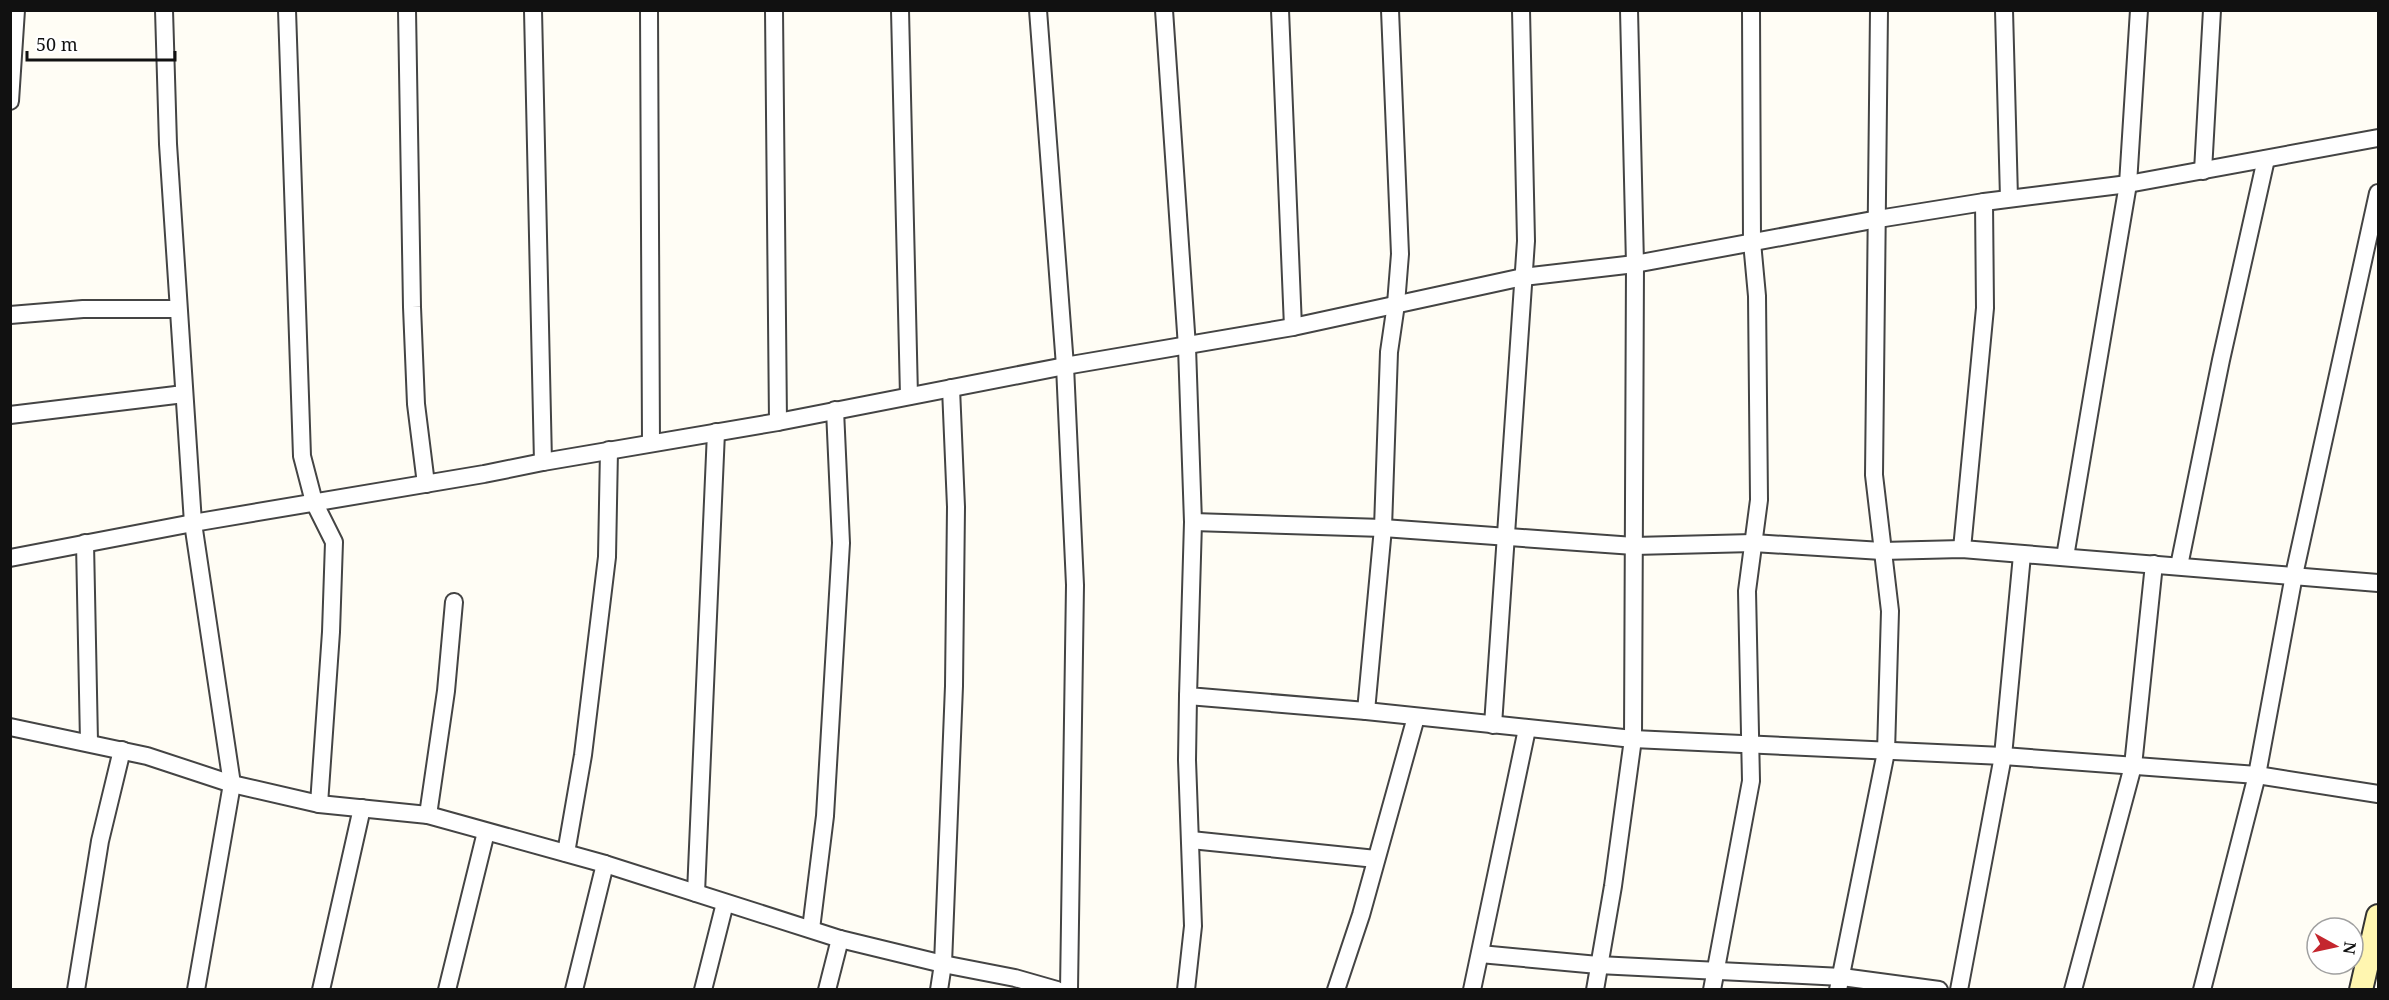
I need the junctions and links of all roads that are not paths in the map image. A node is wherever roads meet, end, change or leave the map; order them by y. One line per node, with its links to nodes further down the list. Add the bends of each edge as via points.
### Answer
1 (16, 10): 20 (street)
2 (164, 10): 33 (street)
3 (287, 10): 49 (street, via 302,456)
4 (407, 10): 48 (street, via 412,318 416,405)
5 (534, 10): 47 (street)
6 (649, 10): 45 (street)
7 (774, 10): 43 (street)
8 (900, 10): 40 (street)
9 (1038, 10): 37 (street)
10 (1164, 10): 36 (street)
11 (1280, 10): 35 (street)
12 (1390, 10): 32 (street, via 1400,254)
13 (1521, 10): 31 (street, via 1526,241)
14 (1629, 10): 30 (street)
15 (1751, 10): 29 (street)
16 (1879, 10): 28 (street)
17 (2004, 10): 26 (street)
18 (2139, 10): 24 (street)
19 (2212, 10): 23 (street)
20 (10, 101)
21 (2379, 138): 22 (street)
22 (2266, 159): 23 (street); 63 (street)
23 (2203, 171): 24 (street)
24 (2128, 184): 26 (street); 60 (street)
25 (2379, 193): 64 (street)
26 (2009, 198): 27 (street)
27 (1984, 202): 28 (street); 57 (street, via 1986,308)
28 (1878, 219): 29 (street); 58 (street, via 1874,475)
29 (1752, 242): 30 (street); 55 (street, via 1757,296 1759,500)
30 (1635, 264): 31 (street); 56 (street)
31 (1523, 277): 32 (street); 53 (street)
32 (1396, 304): 35 (street); 52 (street, via 1389,352)
33 (178, 309): 34 (street, via 83,309); 39 (street)
34 (10, 315)
35 (1293, 327): 36 (street)
36 (1187, 346): 37 (street); 50 (street)
37 (1065, 366): 38 (street); 110 (street, via 1075,585)
38 (951, 388): 40 (street); 97 (street, via 956,507 954,686)
39 (184, 394): 42 (street); 51 (street)
40 (909, 396): 41 (street)
41 (835, 410): 43 (street); 94 (street, via 841,543 825,816)
42 (10, 415)
43 (778, 422): 44 (street)
44 (716, 432): 45 (street); 91 (street)
45 (651, 443): 46 (street)
46 (609, 450): 47 (street); 88 (street, via 607,557 583,755)
47 (543, 462): 48 (street)
48 (426, 484): 49 (street)
49 (314, 502): 51 (street); 83 (street, via 334,542)
50 (1194, 522): 52 (street); 67 (street)
51 (193, 523): 54 (street); 81 (street)
52 (1383, 528): 53 (street); 68 (street)
53 (1506, 537): 56 (street); 70 (street)
54 (85, 543): 61 (street); 74 (street)
55 (1753, 543): 56 (street); 58 (street); 75 (street, via 1747,591)
56 (1634, 546): 73 (street)
57 (1962, 549): 58 (street); 59 (street)
58 (1882, 551): 77 (street, via 1890,611)
59 (2022, 555): 60 (street); 78 (street)
60 (2065, 557): 62 (street)
61 (10, 558)
62 (2154, 564): 63 (street); 79 (street)
63 (2179, 566): 64 (street)
64 (2294, 575): 65 (street); 80 (street)
65 (2379, 583)
66 (454, 602): 85 (street)
67 (1188, 696): 68 (street); 87 (street)
68 (1366, 711): 69 (street)
69 (1416, 717): 70 (street); 89 (street)
70 (1493, 725): 72 (street)
71 (10, 727): 74 (street)
72 (1527, 729): 73 (street); 96 (street)
73 (1633, 739): 75 (street); 98 (street)
74 (88, 742): 76 (street)
75 (1751, 745): 77 (street); 99 (street, via 1751,781)
76 (122, 750): 81 (street); 101 (street, via 100,841)
77 (1886, 752): 78 (street); 100 (street)
78 (2003, 756): 79 (street); 117 (street)
79 (2133, 766): 80 (street); 118 (street)
80 (2257, 775): 82 (street); 119 (street)
81 (232, 784): 83 (street); 102 (street)
82 (2379, 795)
83 (319, 804): 84 (street)
84 (362, 808): 85 (street); 103 (street)
85 (428, 815): 86 (street)
86 (486, 832): 88 (street); 104 (street)
87 (1191, 840): 89 (street); 111 (street, via 1193,926)
88 (566, 853): 90 (street)
89 (1376, 859): 112 (street)
90 (605, 864): 91 (street); 105 (street)
91 (696, 893): 92 (street)
92 (725, 903): 94 (street); 106 (street)
93 (2379, 916): 120 (main road)
94 (811, 929): 95 (street)
95 (840, 939): 97 (street); 107 (street)
96 (1480, 954): 98 (street); 113 (street)
97 (943, 964): 108 (street); 109 (street)
98 (1598, 964): 99 (street); 114 (street)
99 (1716, 971): 100 (street); 115 (street)
100 (1840, 983): 116 (street)
101 (76, 990)
102 (196, 990)
103 (321, 990)
104 (447, 990)
105 (574, 990)
106 (703, 990)
107 (827, 990)
108 (939, 990)
109 (1057, 990)
110 (1069, 990)
111 (1186, 990)
112 (1336, 990)
113 (1472, 990)
114 (1594, 990)
115 (1712, 990)
116 (1939, 990)
117 (1959, 990)
118 (2073, 990)
119 (2202, 990)
120 (2361, 990)

